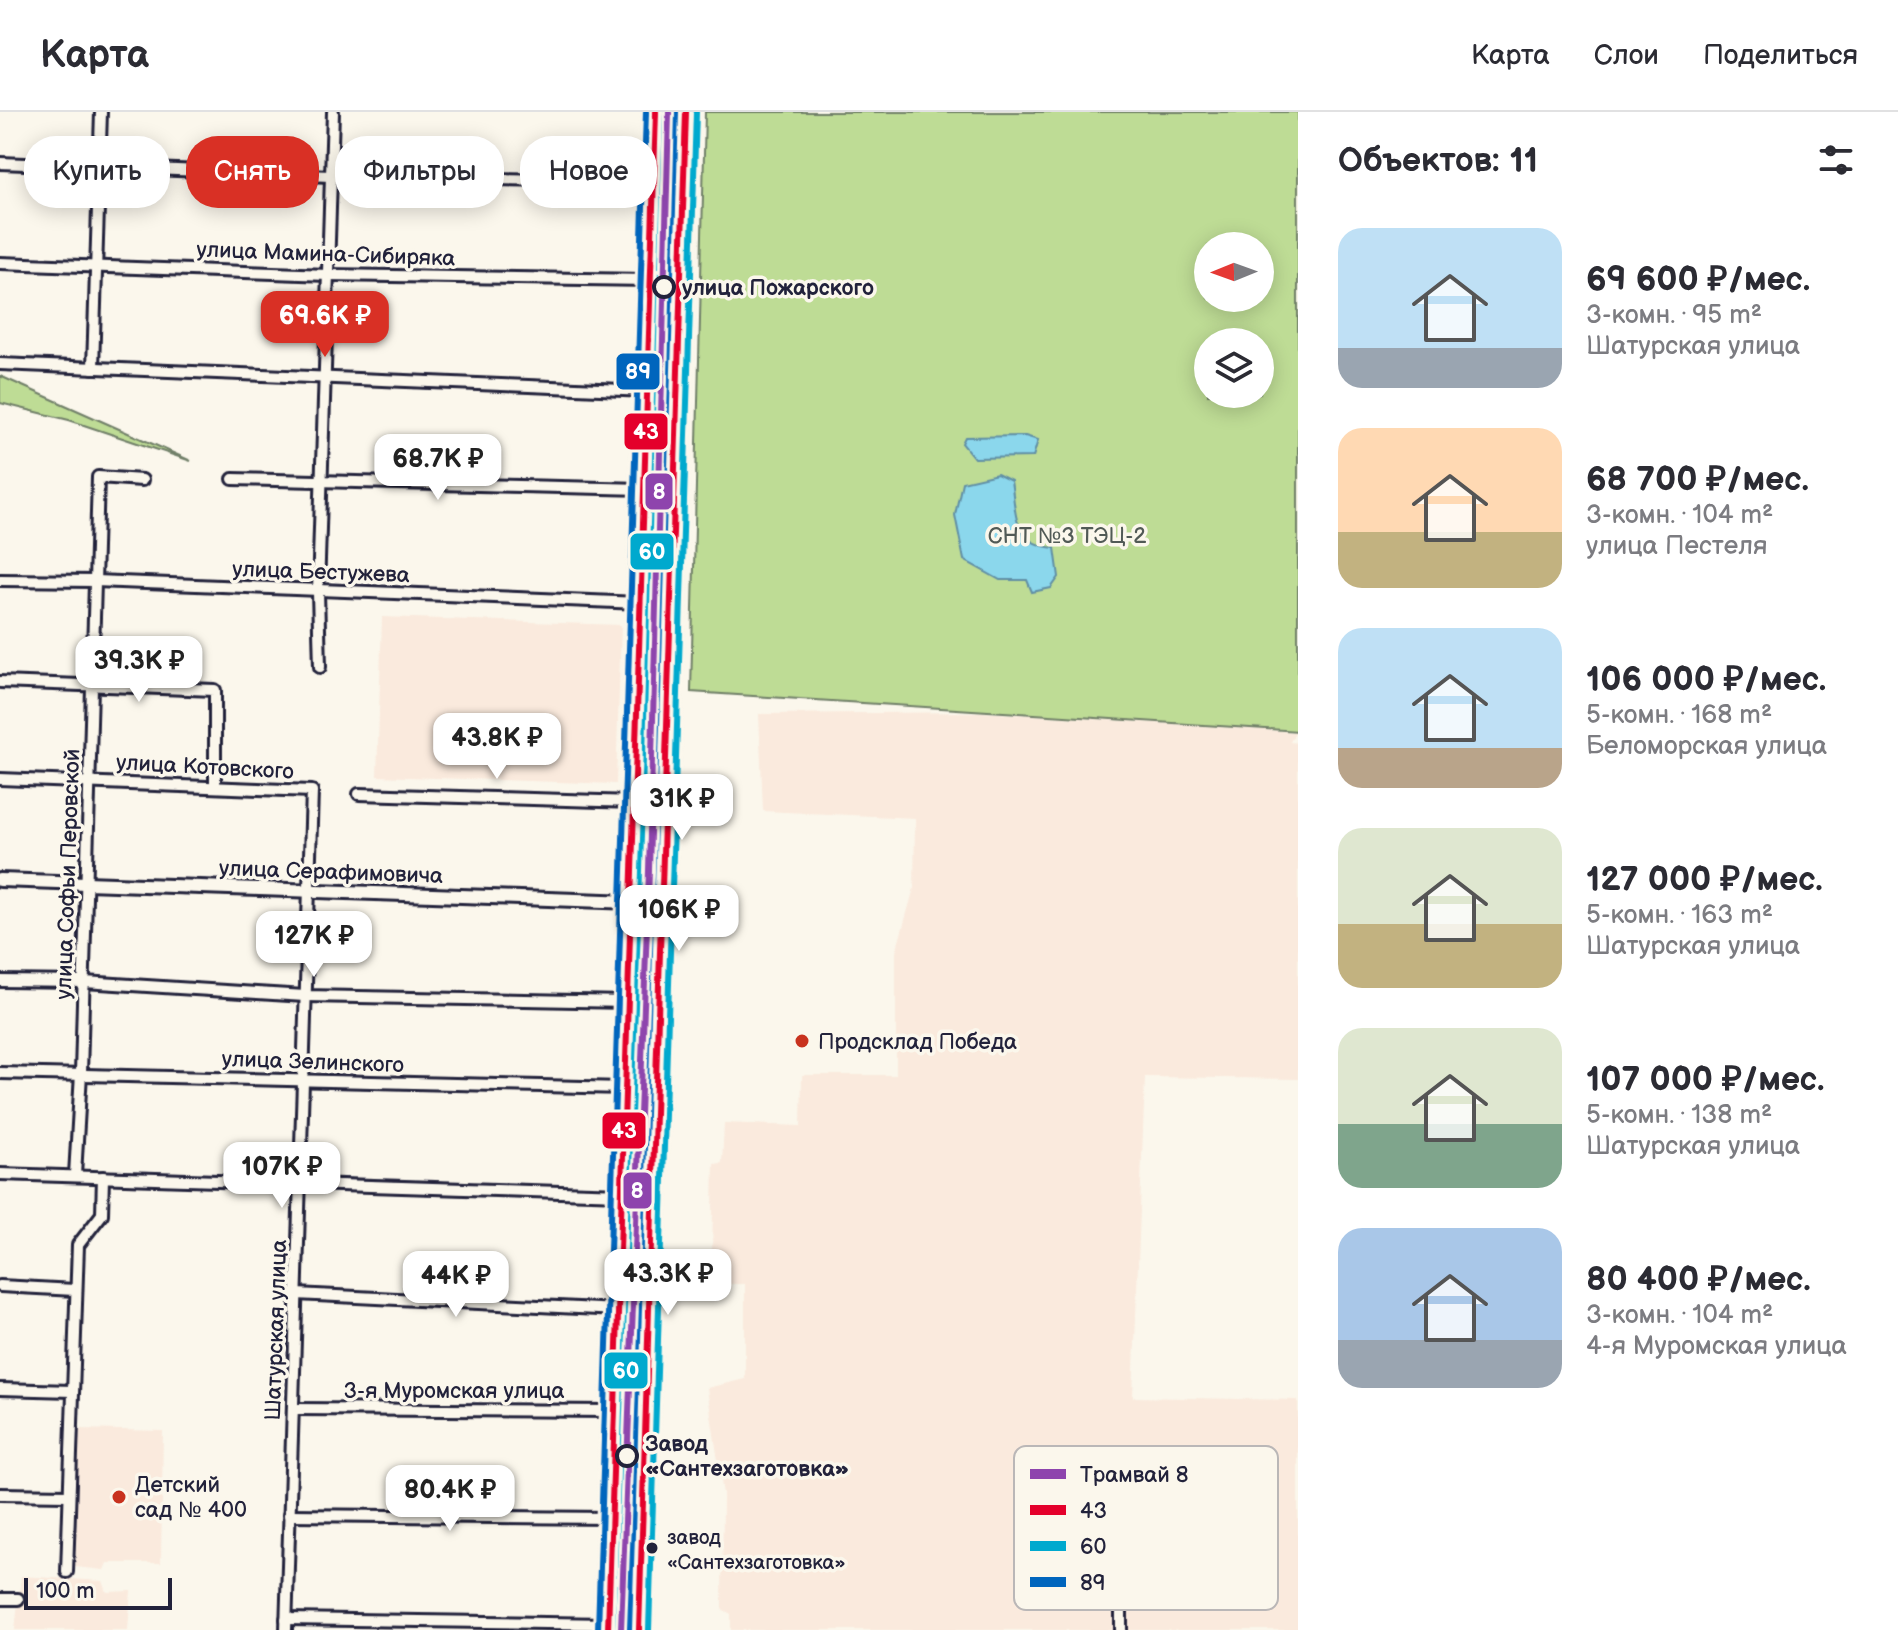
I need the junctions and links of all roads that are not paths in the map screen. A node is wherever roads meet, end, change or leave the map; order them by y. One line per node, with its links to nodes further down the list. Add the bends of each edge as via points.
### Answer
1 (101, 112): 5 (street)
2 (333, 112): 10 (street)
3 (656, 112): 6 (main road)
4 (686, 112): 43 (main road)
5 (101, 136)
6 (655, 136)
7 (0, 163): 8 (street)
8 (24, 164)
9 (170, 169): 10 (street)
10 (331, 176): 11 (street); 16 (street)
11 (520, 180)
12 (98, 208): 15 (street)
13 (653, 208): 17 (main road)
14 (0, 263): 15 (street, улица Мамина-Сибиряка)
15 (96, 266): 16 (street, улица Мамина-Сибиряка); 19 (street)
16 (328, 275): 17 (street, улица Мамина-Сибиряка); 20 (street)
17 (651, 280): 21 (main road)
18 (0, 364): 19 (street)
19 (93, 368): 20 (street)
20 (325, 376): 21 (street); 24 (street)
21 (647, 391): 25 (main road)
22 (233, 479): 24 (street)
23 (142, 480): 27 (street, улица Софьи Перовской, via 98,477)
24 (321, 482): 25 (street); 28 (street)
25 (644, 489): 29 (main road)
26 (0, 580): 27 (street, улица Бестужева)
27 (95, 581): 28 (street, улица Бестужева); 32 (street, улица Софьи Перовской)
28 (318, 592): 29 (street, улица Бестужева); 30 (street)
29 (640, 603): 38 (main road)
30 (320, 667)
31 (0, 682): 32 (street)
32 (92, 685): 34 (street, улица Софьи Перовской); 35 (street, via 215,690)
33 (0, 779): 34 (street, улица Котовского)
34 (90, 781): 35 (street, улица Котовского); 40 (street, улица Софьи Перовской)
35 (215, 787): 36 (street, улица Котовского)
36 (312, 791): 41 (street, Шатурская улица)
37 (359, 794): 38 (street)
38 (634, 802): 42 (main road)
39 (0, 880): 40 (street, улица Серафимовича)
40 (87, 883): 41 (street, улица Серафимовича); 45 (street, улица Софьи Перовской)
41 (309, 891): 42 (street, улица Серафимовича); 46 (street, Шатурская улица)
42 (631, 902): 43 (street, улица Серафимовича); 47 (main road)
43 (661, 903): 62 (main road)
44 (0, 981): 45 (street)
45 (84, 982): 46 (street); 49 (street, улица Софьи Перовской)
46 (305, 996): 47 (street); 50 (street, Шатурская улица)
47 (628, 1002): 51 (main road)
48 (0, 1073): 49 (street, улица Зелинского)
49 (81, 1073): 50 (street, улица Зелинского); 53 (street, улица Софьи Перовской)
50 (303, 1082): 51 (street, улица Зелинского); 55 (street, Шатурская улица)
51 (625, 1088): 56 (main road)
52 (0, 1174): 53 (street)
53 (75, 1175): 54 (street)
54 (103, 1177): 55 (street); 58 (street, via 102,1214 78,1245)
55 (299, 1186): 56 (street); 59 (street, Шатурская улица)
56 (622, 1194): 60 (main road)
57 (0, 1286): 58 (street)
58 (75, 1290): 64 (street)
59 (296, 1294): 60 (street); 65 (street, Шатурская улица)
60 (618, 1310): 61 (main road)
61 (616, 1380): 62 (main road); 66 (main road)
62 (647, 1381): 77 (main road)
63 (0, 1389): 64 (street)
64 (72, 1391): 68 (street)
65 (293, 1409): 66 (street, 3-я Муромская улица); 69 (street, Шатурская улица)
66 (615, 1411): 70 (main road)
67 (0, 1494): 68 (street)
68 (69, 1495): 71 (street)
69 (289, 1515): 70 (street); 75 (street, Шатурская улица)
70 (612, 1518): 76 (main road)
71 (67, 1572)
72 (0, 1599): 73 (street)
73 (18, 1599)
74 (1121, 1610): 78 (street)
75 (286, 1624): 76 (street)
76 (608, 1627)
77 (639, 1630)
78 (1121, 1630)

